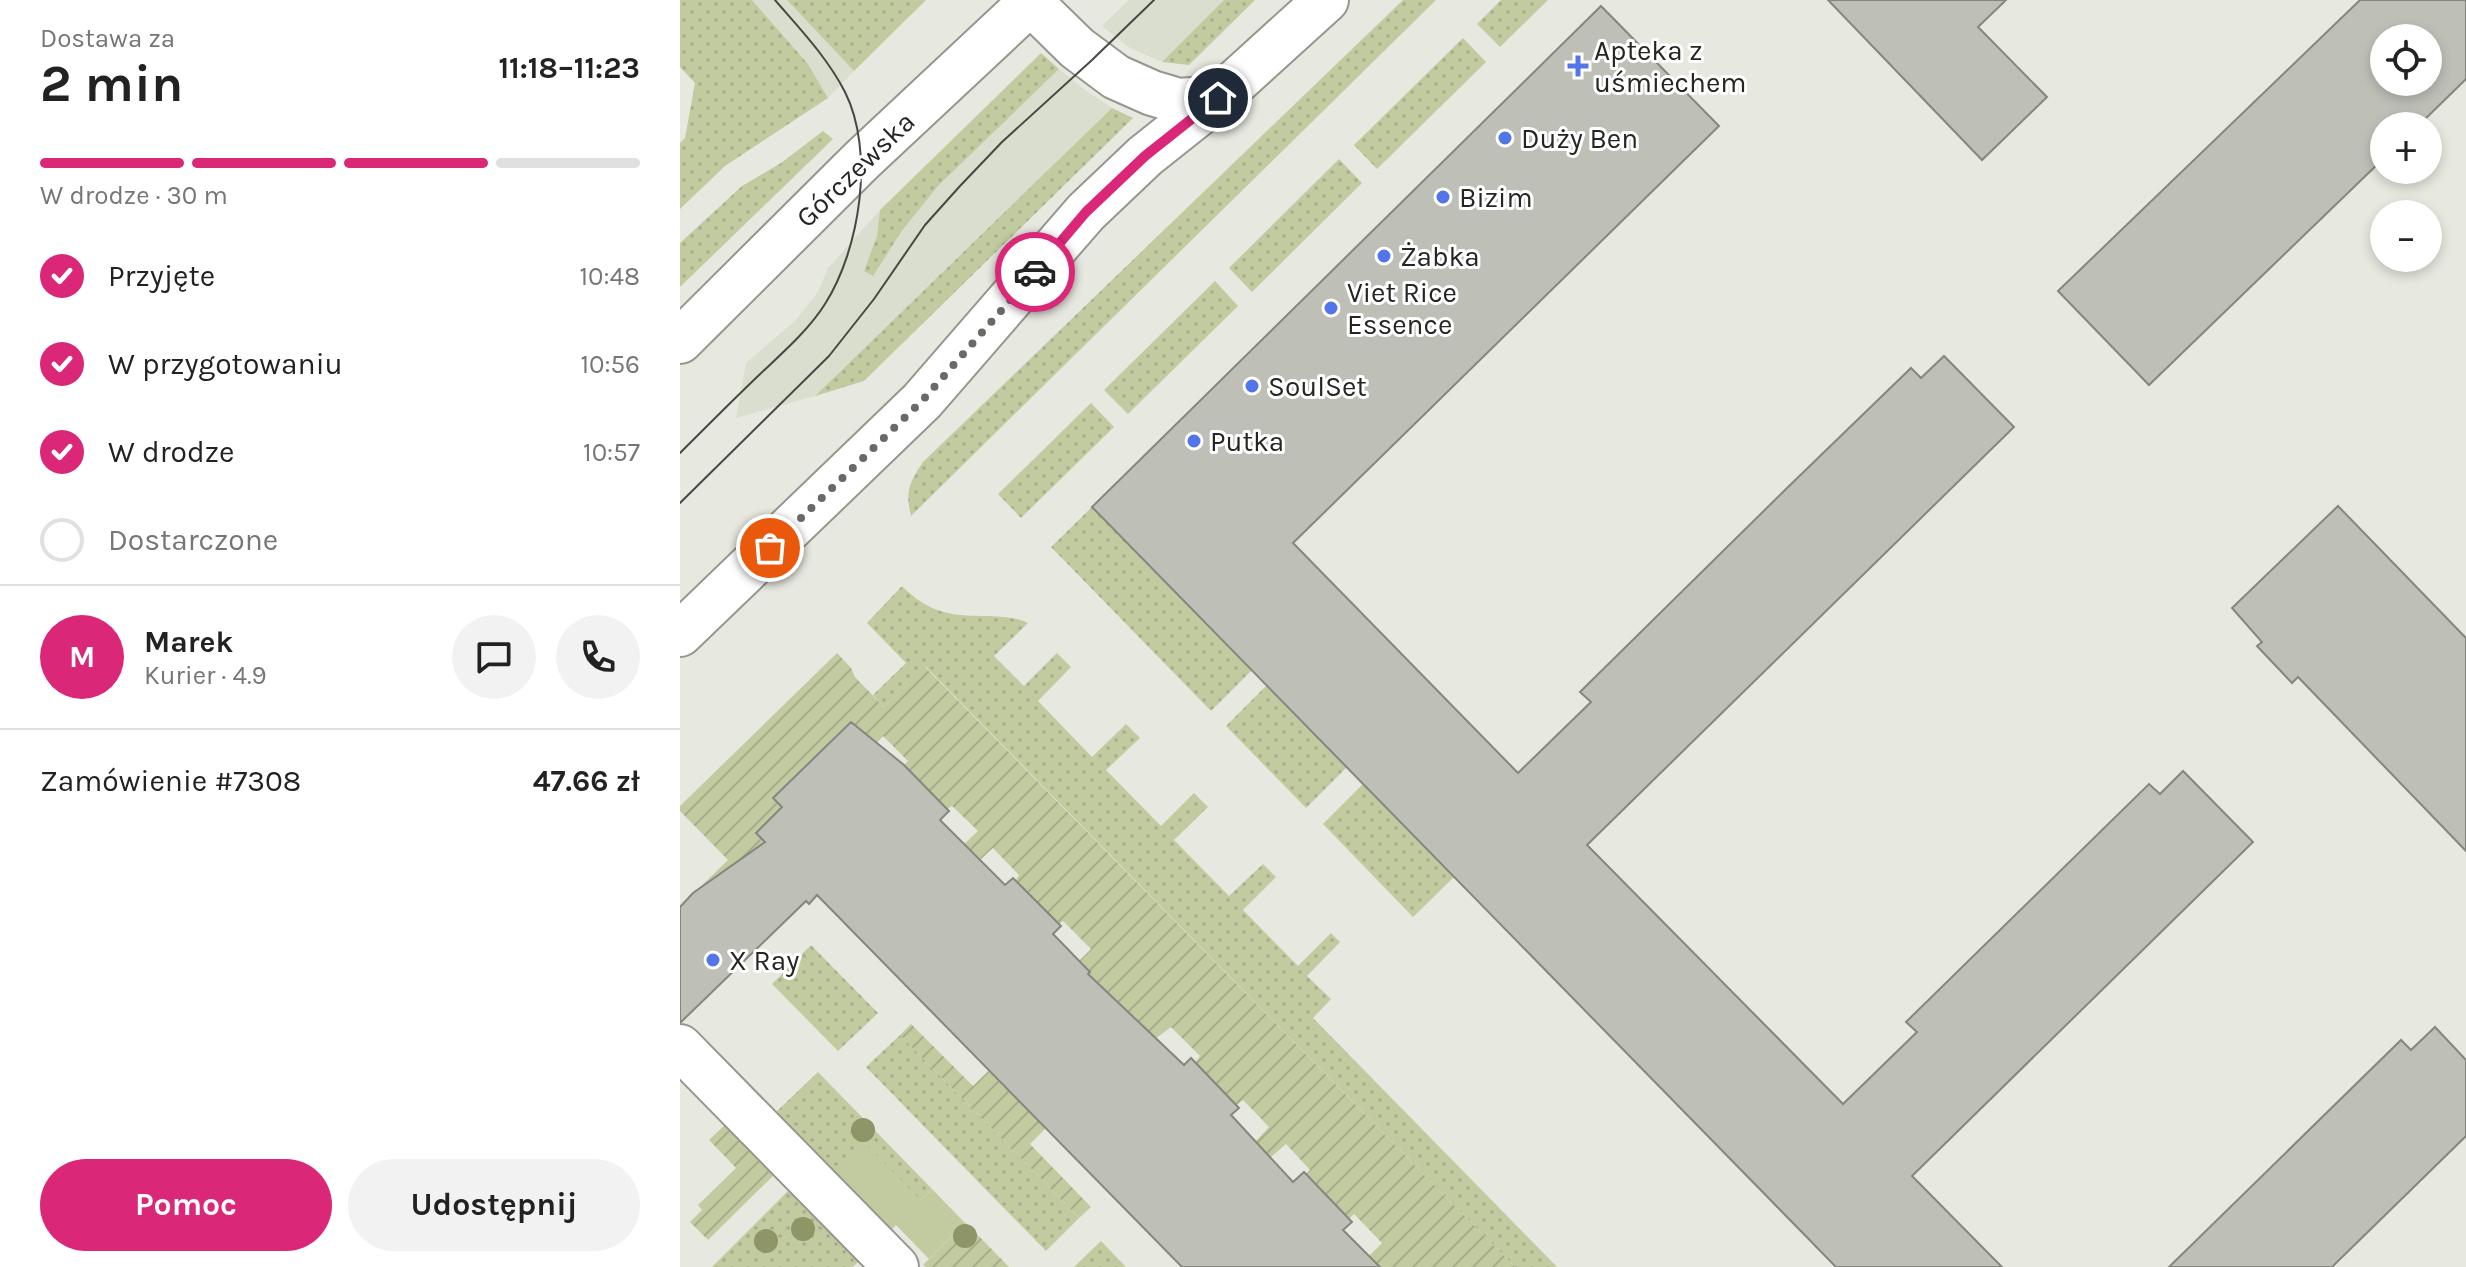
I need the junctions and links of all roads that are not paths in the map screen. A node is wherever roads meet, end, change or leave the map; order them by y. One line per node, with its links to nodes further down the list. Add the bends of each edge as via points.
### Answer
1 (1326, 0): 3 (main road)
2 (1031, 1): 3 (main road, via 1077,48 1116,77 1179,101); 4 (main road, Górczewska)
3 (1218, 98): 5 (main road, via 1086,212 922,401)
4 (680, 341)
5 (680, 634)
6 (680, 1047): 7 (main road)
7 (896, 1267)

